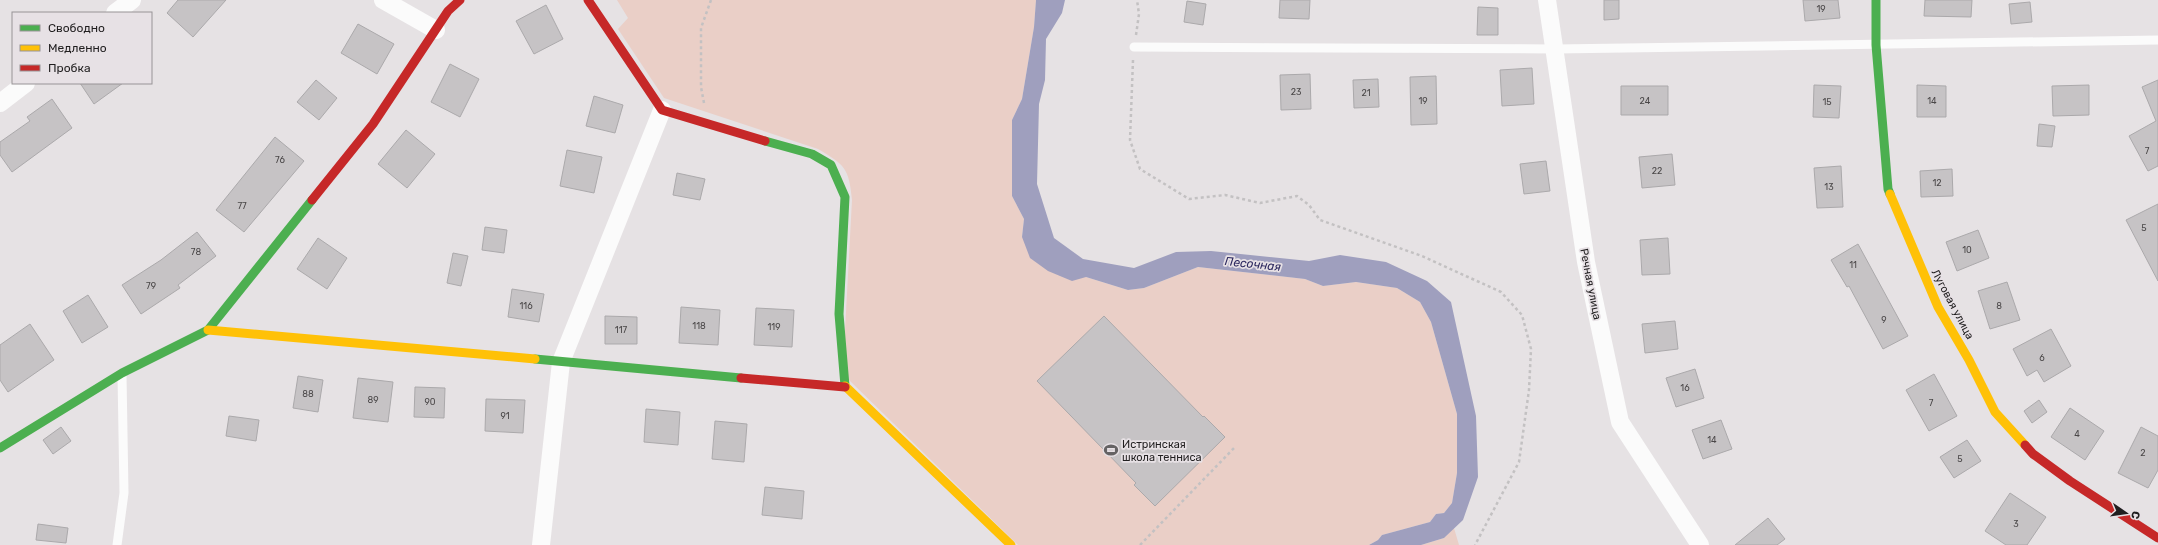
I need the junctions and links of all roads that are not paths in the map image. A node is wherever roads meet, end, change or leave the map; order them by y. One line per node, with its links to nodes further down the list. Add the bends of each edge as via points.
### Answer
1 (132, 0): 7 (street)
2 (383, 0): 8 (street)
3 (460, 0): 8 (street, via 448,11)
4 (588, 0): 15 (street)
5 (1548, 0): 12 (street, Речная улица)
6 (1876, 0): 10 (street, Луговая улица)
7 (116, 12)
8 (436, 30): 16 (street, via 373,124)
9 (2158, 40): 10 (lane)
10 (1876, 44): 12 (lane); 21 (street, Луговая улица, via 1888,189 1938,307 1995,412 2033,454)
11 (1134, 47): 12 (lane)
12 (1556, 49): 25 (street, Речная улица, via 1586,262 1620,422)
13 (25, 84): 14 (street)
14 (0, 103)
15 (662, 110): 17 (street); 19 (street, via 812,154 830,165 846,197 839,314)
16 (208, 330): 17 (street); 18 (street)
17 (561, 362): 19 (street); 23 (street)
18 (122, 373): 20 (street); 22 (lane, via 124,493)
19 (845, 387): 24 (street)
20 (0, 448)
21 (2158, 538)
22 (117, 545)
23 (541, 545)
24 (1011, 545)
25 (1700, 545)

